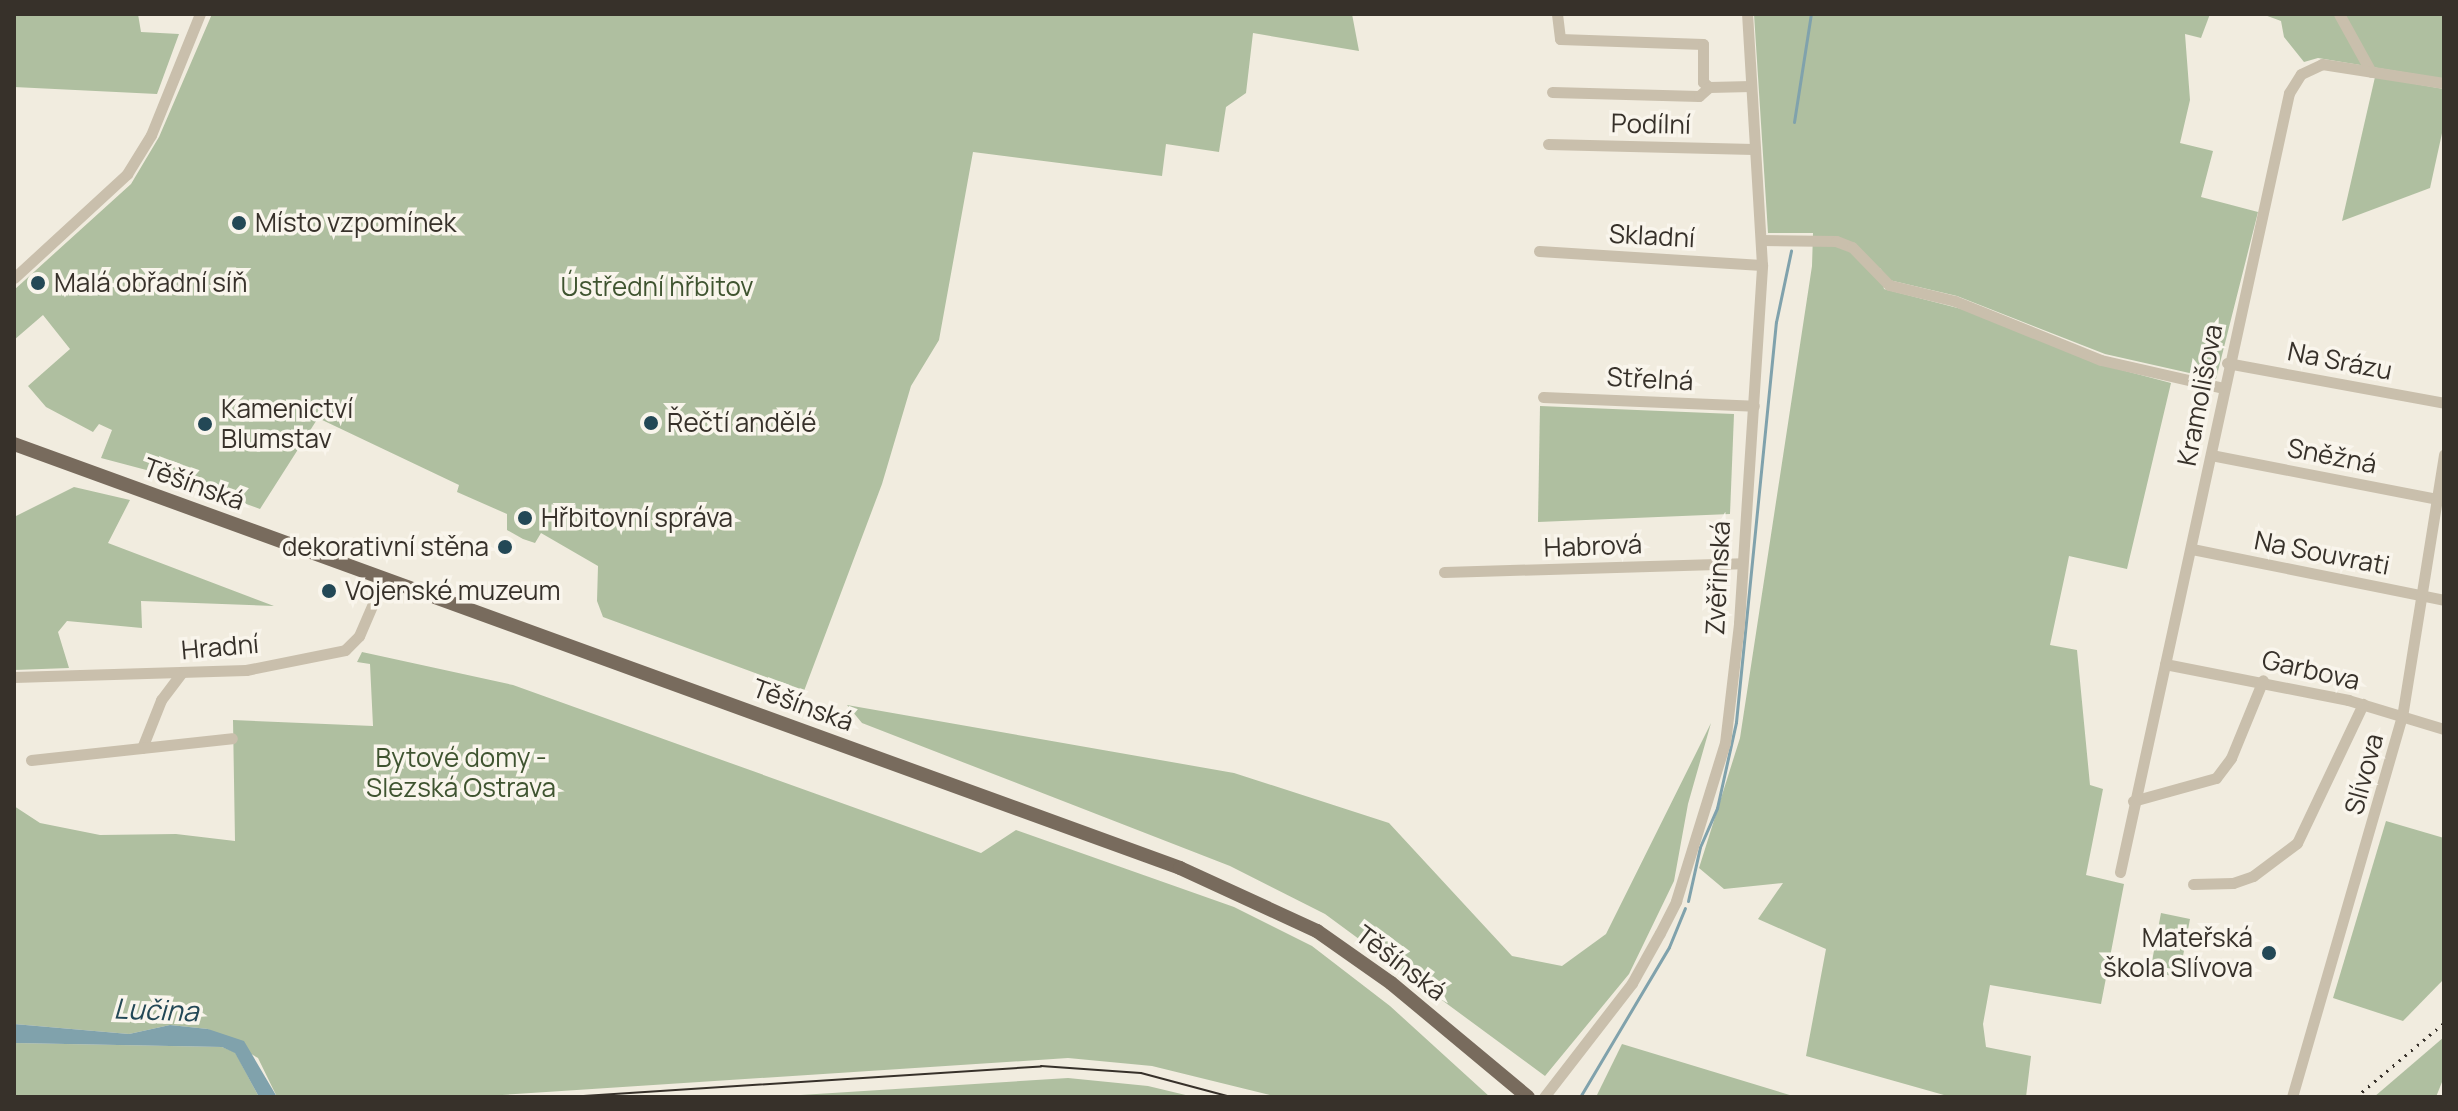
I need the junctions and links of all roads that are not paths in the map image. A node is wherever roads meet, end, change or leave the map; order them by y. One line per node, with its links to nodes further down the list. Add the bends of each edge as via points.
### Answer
1 (200, 14): 15 (street, via 151,135 127,174)
2 (1557, 14): 8 (street, via 1560,39 1703,44 1703,82)
3 (1747, 14): 7 (street, Zvěřinská)
4 (2339, 14): 5 (street)
5 (2371, 72): 6 (street, Kramolišova); 16 (street, Kramolišova, via 2312,65 2289,93)
6 (2444, 83)
7 (1751, 86): 8 (street); 11 (street, Zvěřinská)
8 (1709, 87): 9 (street, via 1699,96)
9 (1552, 92)
10 (1548, 144): 11 (street, Podílní)
11 (1753, 149): 12 (street, Zvěřinská)
12 (1761, 240): 14 (street, Zvěřinská); 17 (street, via 1836,241 1852,247 1889,285 1955,301 2101,360)
13 (1539, 251): 14 (street, Skladní)
14 (1762, 265): 20 (street, Zvěřinská)
15 (14, 278)
16 (2227, 363): 17 (street, Kramolišova); 19 (street, Na Srázu)
17 (2223, 388): 23 (street, Kramolišova)
18 (1543, 397): 20 (street, Střelná)
19 (2444, 403)
20 (1754, 406): 26 (street, Zvěřinská)
21 (14, 444): 28 (main road, Těšínská)
22 (2444, 454): 24 (street, Slívova)
23 (2211, 455): 24 (street, Sněžná); 25 (street, Kramolišova)
24 (2440, 500): 29 (street, Slívova)
25 (2192, 549): 29 (street, Na Souvrati); 31 (street, Kramolišova)
26 (1742, 563): 27 (street, Habrová); 45 (street, Zvěřinská, via 1725,743 1676,901 1632,983)
27 (1444, 572)
28 (384, 578): 32 (street, Hradní, via 359,636 345,650 246,670); 44 (main road, Těšínská, via 1180,868 1254,901 1317,931 1391,983)
29 (2423, 596): 30 (street, Na Souvrati); 36 (street, Slívova)
30 (2444, 600)
31 (2165, 664): 34 (street, Garbova); 41 (street, Kramolišova)
32 (181, 673): 33 (street, Hradní); 39 (street, via 161,700)
33 (14, 677)
34 (2263, 680): 35 (street, Garbova); 41 (street, via 2231,758 2216,778)
35 (2363, 704): 36 (street, Garbova); 43 (street, via 2297,843 2253,876 2233,883)
36 (2402, 717): 37 (street, Garbova); 46 (street, Slívova)
37 (2444, 729)
38 (232, 738): 39 (street)
39 (142, 748): 40 (street)
40 (31, 760)
41 (2133, 801): 42 (street, Kramolišova)
42 (2120, 872)
43 (2193, 884)
44 (1528, 1097)
45 (1544, 1097)
46 (2292, 1097)

